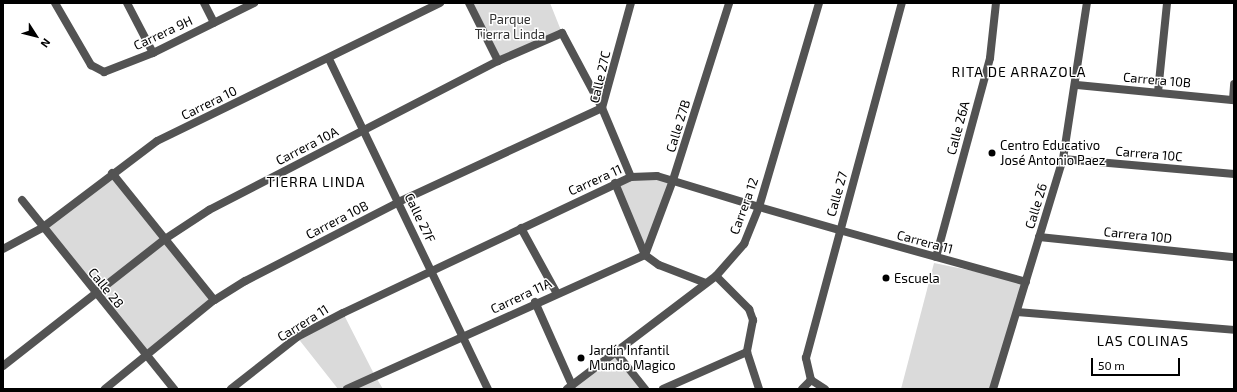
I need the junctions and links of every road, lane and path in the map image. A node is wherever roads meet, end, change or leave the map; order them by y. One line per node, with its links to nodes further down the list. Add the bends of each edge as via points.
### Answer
1 (55, 3): 15 (street, Carrera 9H, via 91,65 104,72)
2 (127, 3): 15 (street)
3 (204, 3): 14 (street)
4 (254, 3): 14 (street, Carrera 9H)
5 (440, 3): 16 (street, Carrera 10)
6 (469, 3): 17 (street)
7 (631, 3): 22 (street, Calle 27C)
8 (728, 3): 28 (street, Calle 27B)
9 (819, 3): 32 (street, Carrera 12)
10 (902, 3): 35 (street, Calle 27)
11 (996, 3): 40 (street, Calle 26A, via 990,58)
12 (1087, 3): 19 (street, Calle 26)
13 (1167, 3): 20 (street)
14 (214, 23): 15 (street, Carrera 9H)
15 (153, 53)
16 (329, 59): 23 (street, Calle 27F); 25 (street, Carrera 10, via 157,141)
17 (498, 61): 22 (street, Carrera 10A, via 562,33); 23 (street, Carrera 10A)
18 (1234, 84): 21 (street)
19 (1077, 85): 20 (street, Carrera 10B); 24 (street, Calle 26)
20 (1158, 92): 21 (street, Carrera 10B)
21 (1233, 100)
22 (602, 108): 27 (street, Calle 27C); 31 (street, Carrera 10B)
23 (365, 129): 31 (street, Calle 27F); 37 (street, Carrera 10A, via 209,210)
24 (1063, 159): 26 (street, Carrera 10C); 36 (street, Calle 26)
25 (112, 173): 33 (street, Carrera 10); 37 (street)
26 (1234, 174)
27 (631, 177): 28 (street, Carrera 11); 29 (street, Carrera 11)
28 (674, 180): 32 (street, Carrera 11); 39 (street, Calle 27B)
29 (615, 183): 34 (street, Carrera 11); 39 (street)
30 (22, 200): 33 (street, Calle 28)
31 (399, 202): 42 (street, Calle 27F); 48 (street, Carrera 10B)
32 (759, 207): 35 (street, Carrera 11); 43 (street, Carrera 12, via 744,244)
33 (42, 228): 38 (street, Carrera 10); 47 (street, Calle 28)
34 (521, 228): 42 (street, Carrera 11); 46 (street)
35 (839, 230): 40 (street, Carrera 11); 57 (street, Calle 27, via 806,358)
36 (1039, 237): 41 (street, Carrera 10D); 44 (street, Calle 26)
37 (165, 240): 47 (street, Carrera 10A); 48 (street)
38 (3, 249)
39 (645, 255): 45 (street, via 659,265); 46 (street, Carrera 11A)
40 (936, 257): 44 (street, Carrera 11)
41 (1234, 257)
42 (432, 270): 52 (street, Calle 27F); 61 (street, Carrera 11, via 297,337)
43 (716, 276): 45 (street, Carrera 12); 54 (street, via 749,309 753,320)
44 (1026, 282): 50 (street, Calle 26)
45 (706, 283): 53 (street, Carrera 12)
46 (556, 292): 49 (street, Carrera 11A)
47 (97, 295): 55 (street, Calle 28); 56 (street, Carrera 10A)
48 (214, 300): 55 (street, Carrera 10B)
49 (535, 302): 52 (street, Carrera 11A); 58 (street)
50 (1017, 312): 51 (street); 69 (street, Calle 26)
51 (1234, 330)
52 (462, 336): 62 (street, Carrera 11A); 63 (street, Calle 27F)
53 (614, 350): 58 (street, Carrera 12); 64 (street)
54 (747, 352): 65 (street); 66 (street)
55 (144, 356): 59 (street, Carrera 10B); 60 (street, Calle 28)
56 (3, 366)
57 (811, 380): 67 (street); 68 (street)
58 (570, 387)
59 (105, 389)
60 (174, 389)
61 (232, 389)
62 (347, 389)
63 (488, 389)
64 (645, 389)
65 (663, 389)
66 (759, 389)
67 (802, 389)
68 (825, 389)
69 (993, 389)

